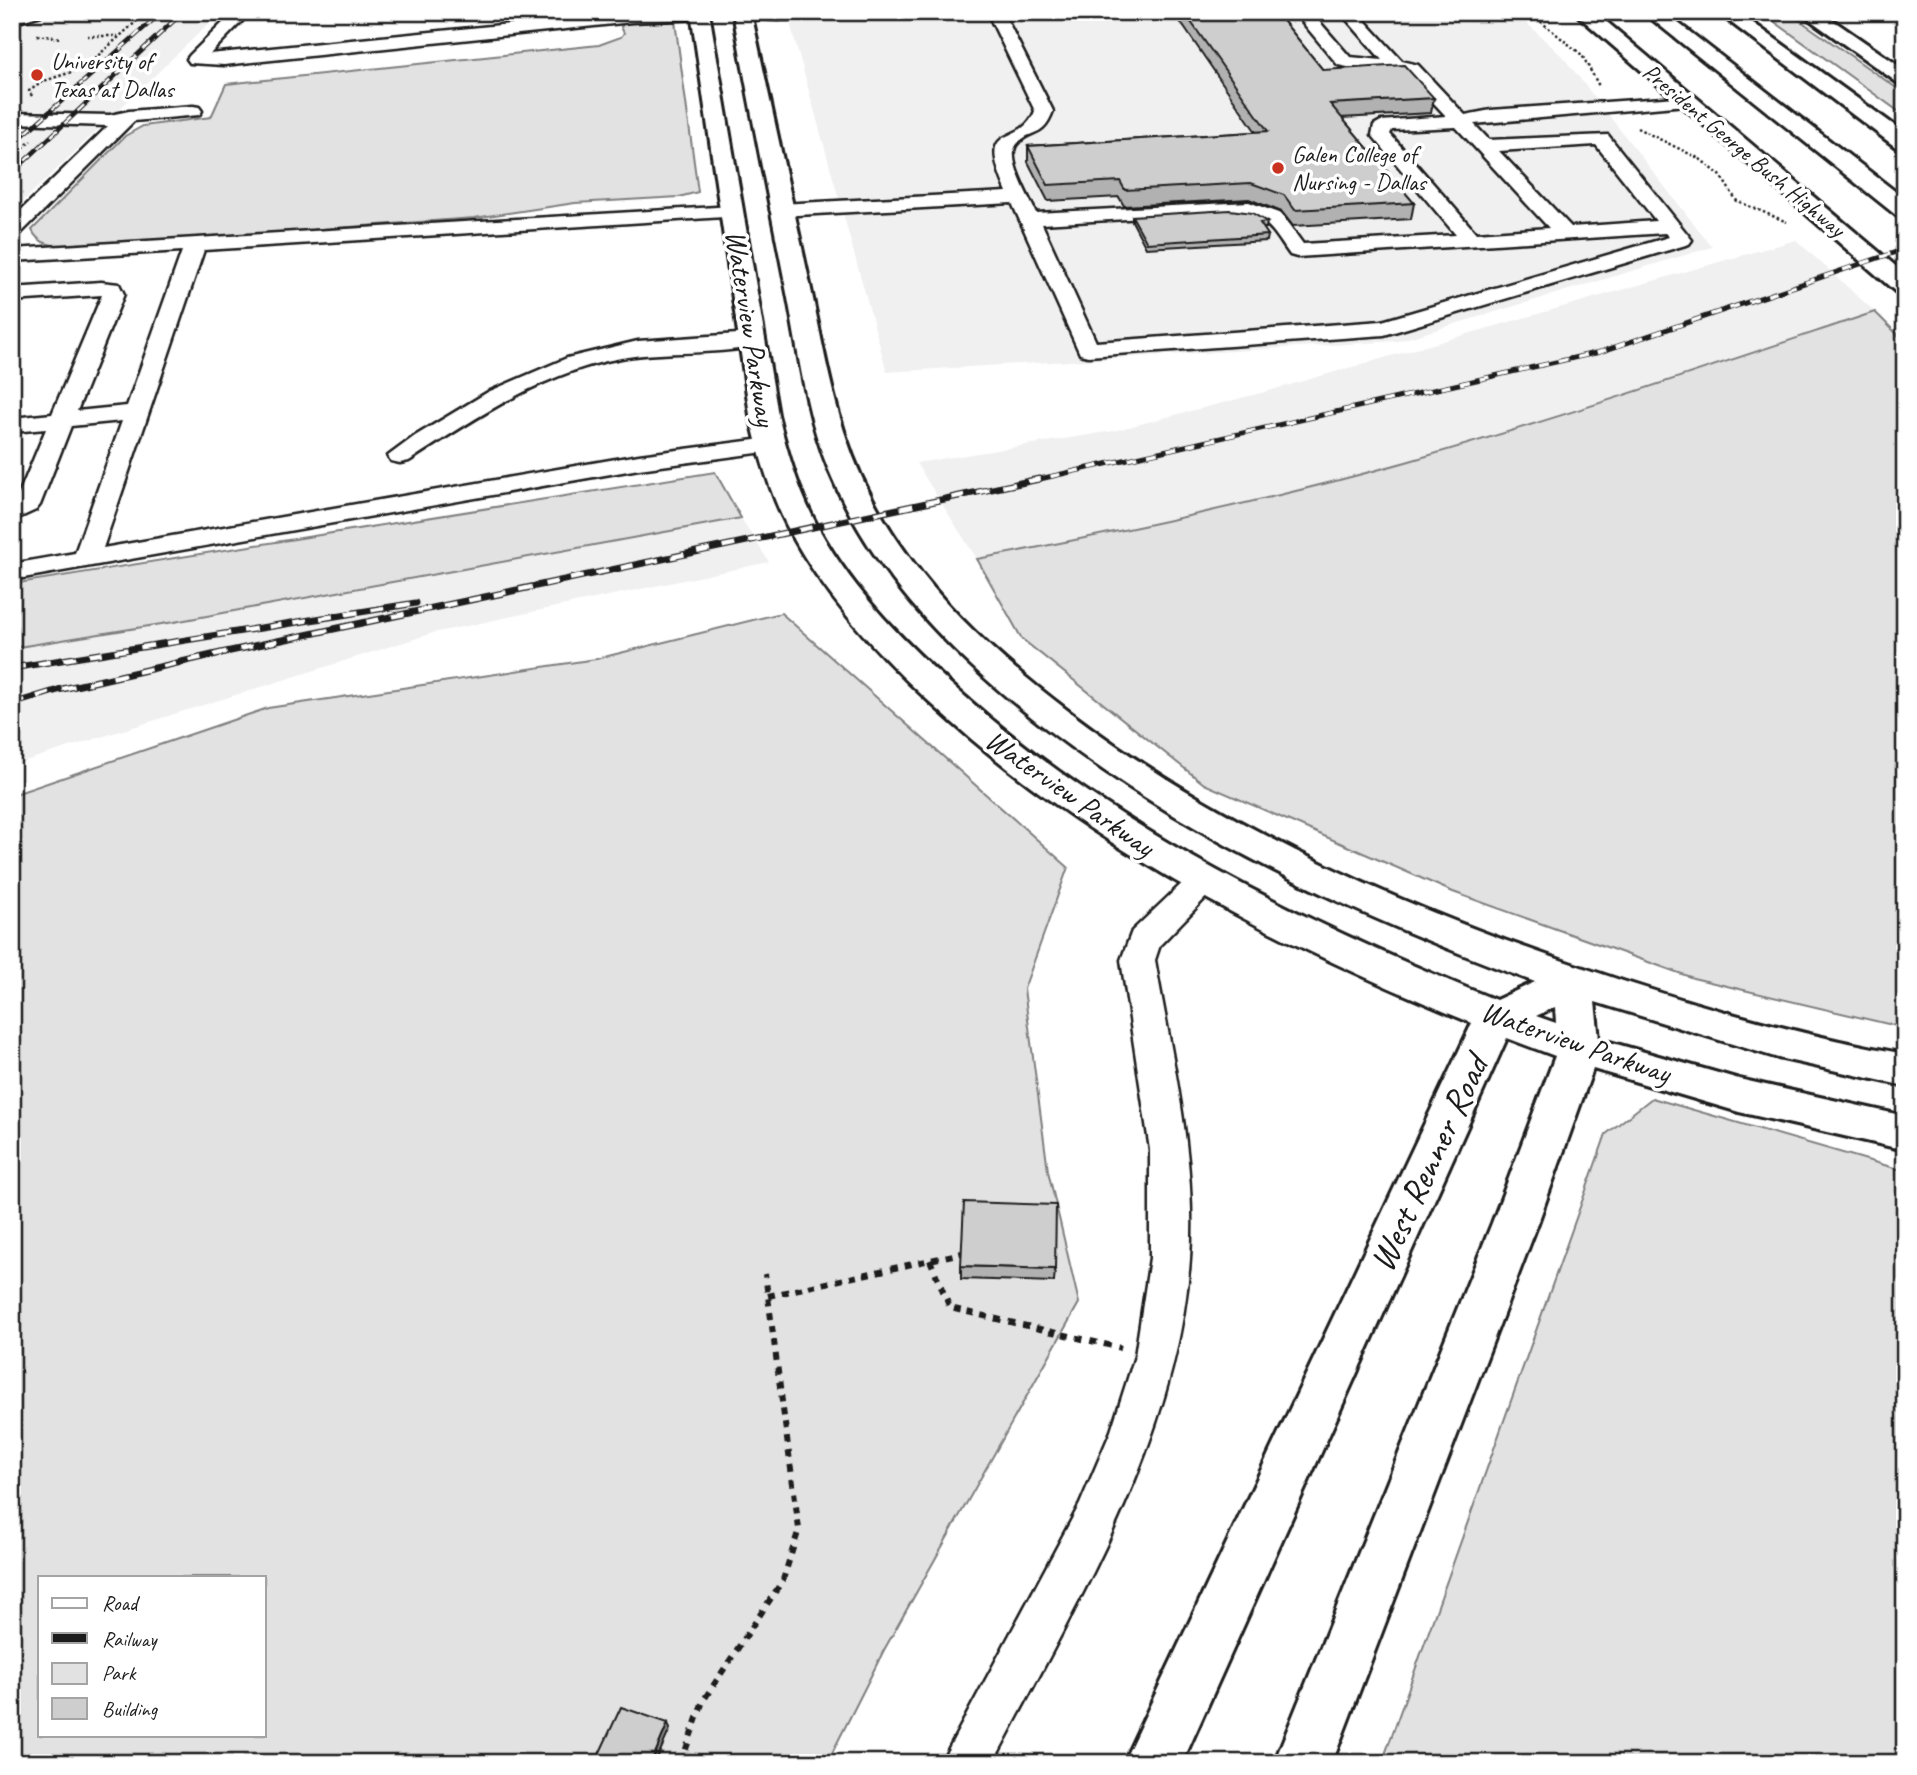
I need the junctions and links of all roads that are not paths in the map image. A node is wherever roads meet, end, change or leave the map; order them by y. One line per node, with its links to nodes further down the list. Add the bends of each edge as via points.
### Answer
1 (35, 12): 15 (street)
2 (243, 12): 14 (street, via 196,60)
3 (741, 12): 4 (street); 13 (main road); 28 (main road, Waterview Parkway)
4 (819, 12)
5 (995, 12): 27 (street, via 1044,111 1039,124 1005,148 1004,163)
6 (1302, 12): 16 (street, via 1345,61)
7 (1348, 12): 16 (street)
8 (1583, 12): 19 (main road, President George Bush Highway)
9 (1652, 12): 30 (main road)
10 (1726, 12): 18 (main road)
11 (1753, 12): 18 (main road, via 1783,36)
12 (1808, 12): 17 (main road)
13 (700, 13): 14 (street); 29 (main road, Waterview Parkway)
14 (610, 16)
15 (12, 19)
16 (1396, 65): 24 (street, via 1412,69)
17 (1905, 79)
18 (1819, 81): 25 (main road)
19 (1694, 107): 24 (street, via 1501,125); 38 (main road, President George Bush Highway)
20 (12, 110): 22 (street, via 119,112)
21 (193, 111): 22 (street)
22 (128, 116): 23 (street, via 110,121); 33 (street)
23 (12, 118)
24 (1461, 121): 26 (street); 35 (street, via 1388,125 1381,135)
25 (1905, 143)
26 (1485, 146): 32 (street, via 1601,139); 34 (street)
27 (1015, 190): 28 (street); 31 (street)
28 (779, 204): 29 (main road); 50 (main road, Waterview Parkway, via 834,447 876,533 928,604 970,649 1108,759 1193,813 1389,909)
29 (732, 206): 36 (street); 40 (main road, Waterview Parkway)
30 (1905, 211)
31 (1031, 219): 32 (street, via 1088,349 1384,328 1682,240); 35 (street, via 1228,207 1265,212 1297,251)
32 (1671, 226): 34 (street)
33 (12, 231)
34 (1566, 234): 35 (street)
35 (1471, 240)
36 (195, 245): 37 (street); 41 (street)
37 (12, 255)
38 (1905, 287)
39 (12, 295): 42 (street, via 101,288 111,289 113,294)
40 (752, 340): 44 (main road, Waterview Parkway); 45 (street, via 604,354 563,366 458,418)
41 (135, 417): 42 (street, via 73,425); 47 (street)
42 (61, 422): 43 (street); 46 (street, via 27,505)
43 (12, 425)
44 (770, 445): 47 (street, via 639,462); 49 (main road, Waterview Parkway, via 794,512 835,582 899,654 1023,766)
45 (400, 456)
46 (12, 513)
47 (86, 559): 48 (street)
48 (12, 572)
49 (1203, 883): 51 (main road, Waterview Parkway, via 1330,946); 55 (street, via 1144,940 1138,960 1169,1150 1170,1258 1156,1356 1133,1431 1097,1517)
50 (1573, 981): 51 (main road, West Renner Road); 52 (main road); 53 (main road, Waterview Parkway, via 1744,1034)
51 (1496, 1017): 52 (main road, Waterview Parkway); 56 (main road, West Renner Road)
52 (1579, 1048): 54 (main road, Waterview Parkway, via 1700,1084); 57 (main road, via 1496,1274)
53 (1905, 1070)
54 (1905, 1133)
55 (966, 1763)
56 (1152, 1763)
57 (1303, 1763)

